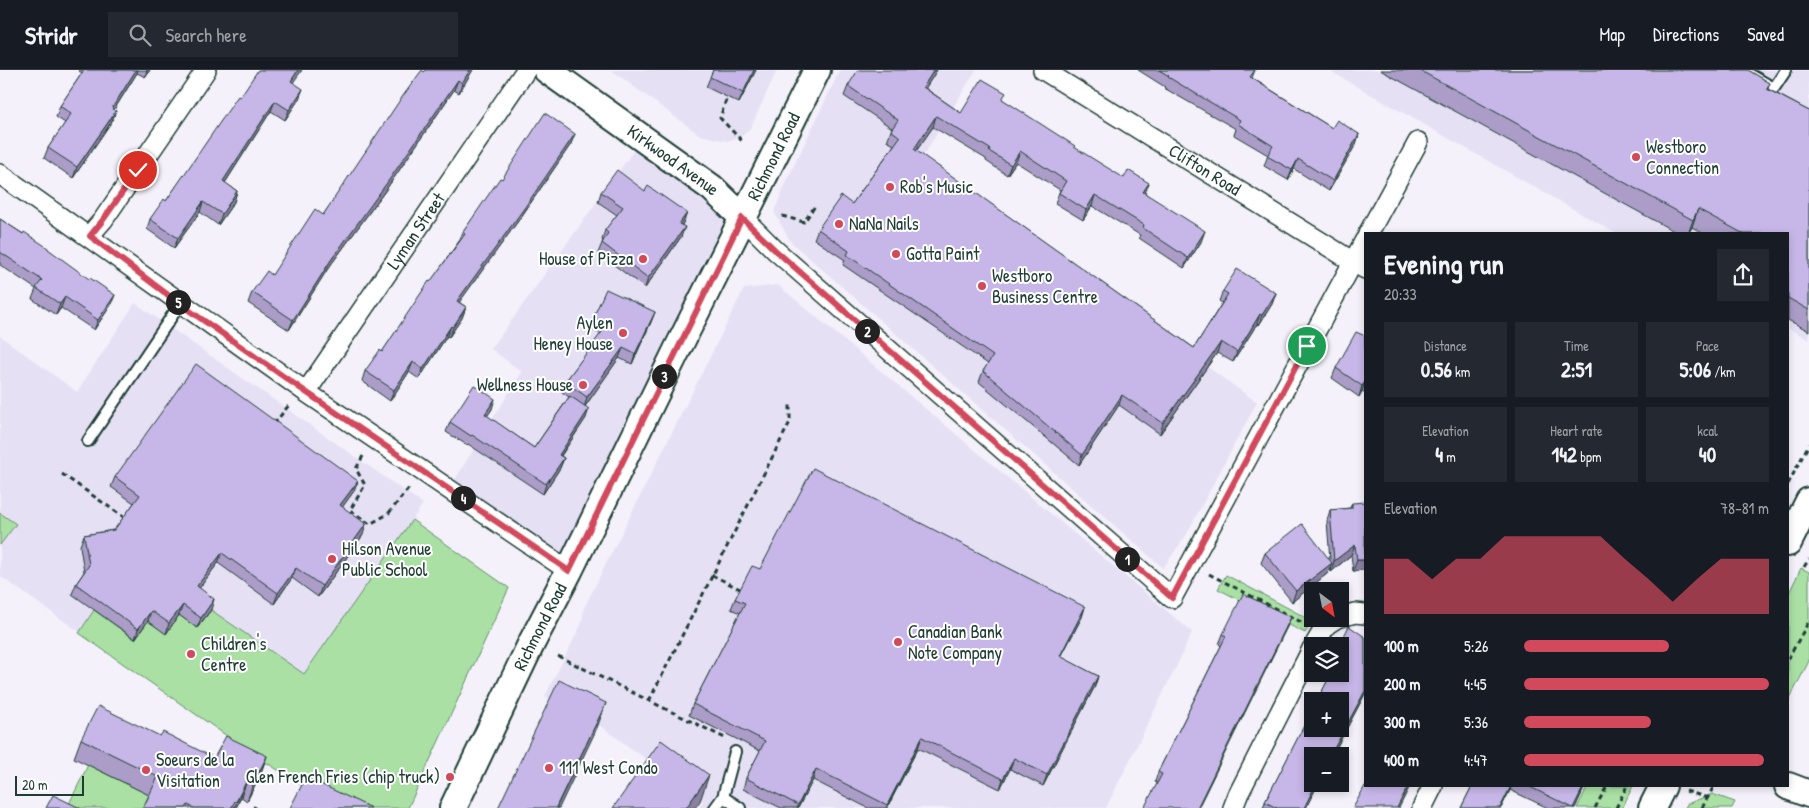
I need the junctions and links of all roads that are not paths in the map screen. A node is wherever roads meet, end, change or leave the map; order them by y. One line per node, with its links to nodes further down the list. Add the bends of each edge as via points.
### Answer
1 (206, 70): 12 (street)
2 (526, 70): 16 (street, Lyman Street)
3 (547, 70): 10 (main road, Kirkwood Avenue, via 712,188)
4 (817, 70): 10 (main road, Richmond Road)
5 (1043, 70): 14 (street, Clifton Road)
6 (1742, 70): 7 (lane, via 1774,88)
7 (1786, 70)
8 (1418, 142): 11 (street)
9 (0, 174): 12 (street)
10 (742, 218): 14 (street, Kirkwood Avenue, via 1172,598); 20 (main road, Richmond Road)
11 (1369, 232)
12 (90, 236): 15 (street)
13 (1364, 244): 14 (street)
14 (1359, 265)
15 (180, 304): 16 (street); 17 (lane)
16 (303, 390): 20 (street)
17 (88, 441)
18 (1809, 501): 19 (main road)
19 (1789, 541)
20 (569, 571): 30 (main road, Richmond Road, via 528,649)
21 (1364, 614): 22 (street)
22 (1349, 615)
23 (1304, 666): 33 (street)
24 (735, 752): 29 (lane)
25 (1789, 786): 28 (main road)
26 (1432, 787): 34 (street)
27 (1662, 787): 35 (main road)
28 (1809, 794)
29 (723, 797): 31 (lane); 32 (lane)
30 (453, 808)
31 (715, 808)
32 (740, 808)
33 (1233, 808)
34 (1422, 808)
35 (1652, 808)

